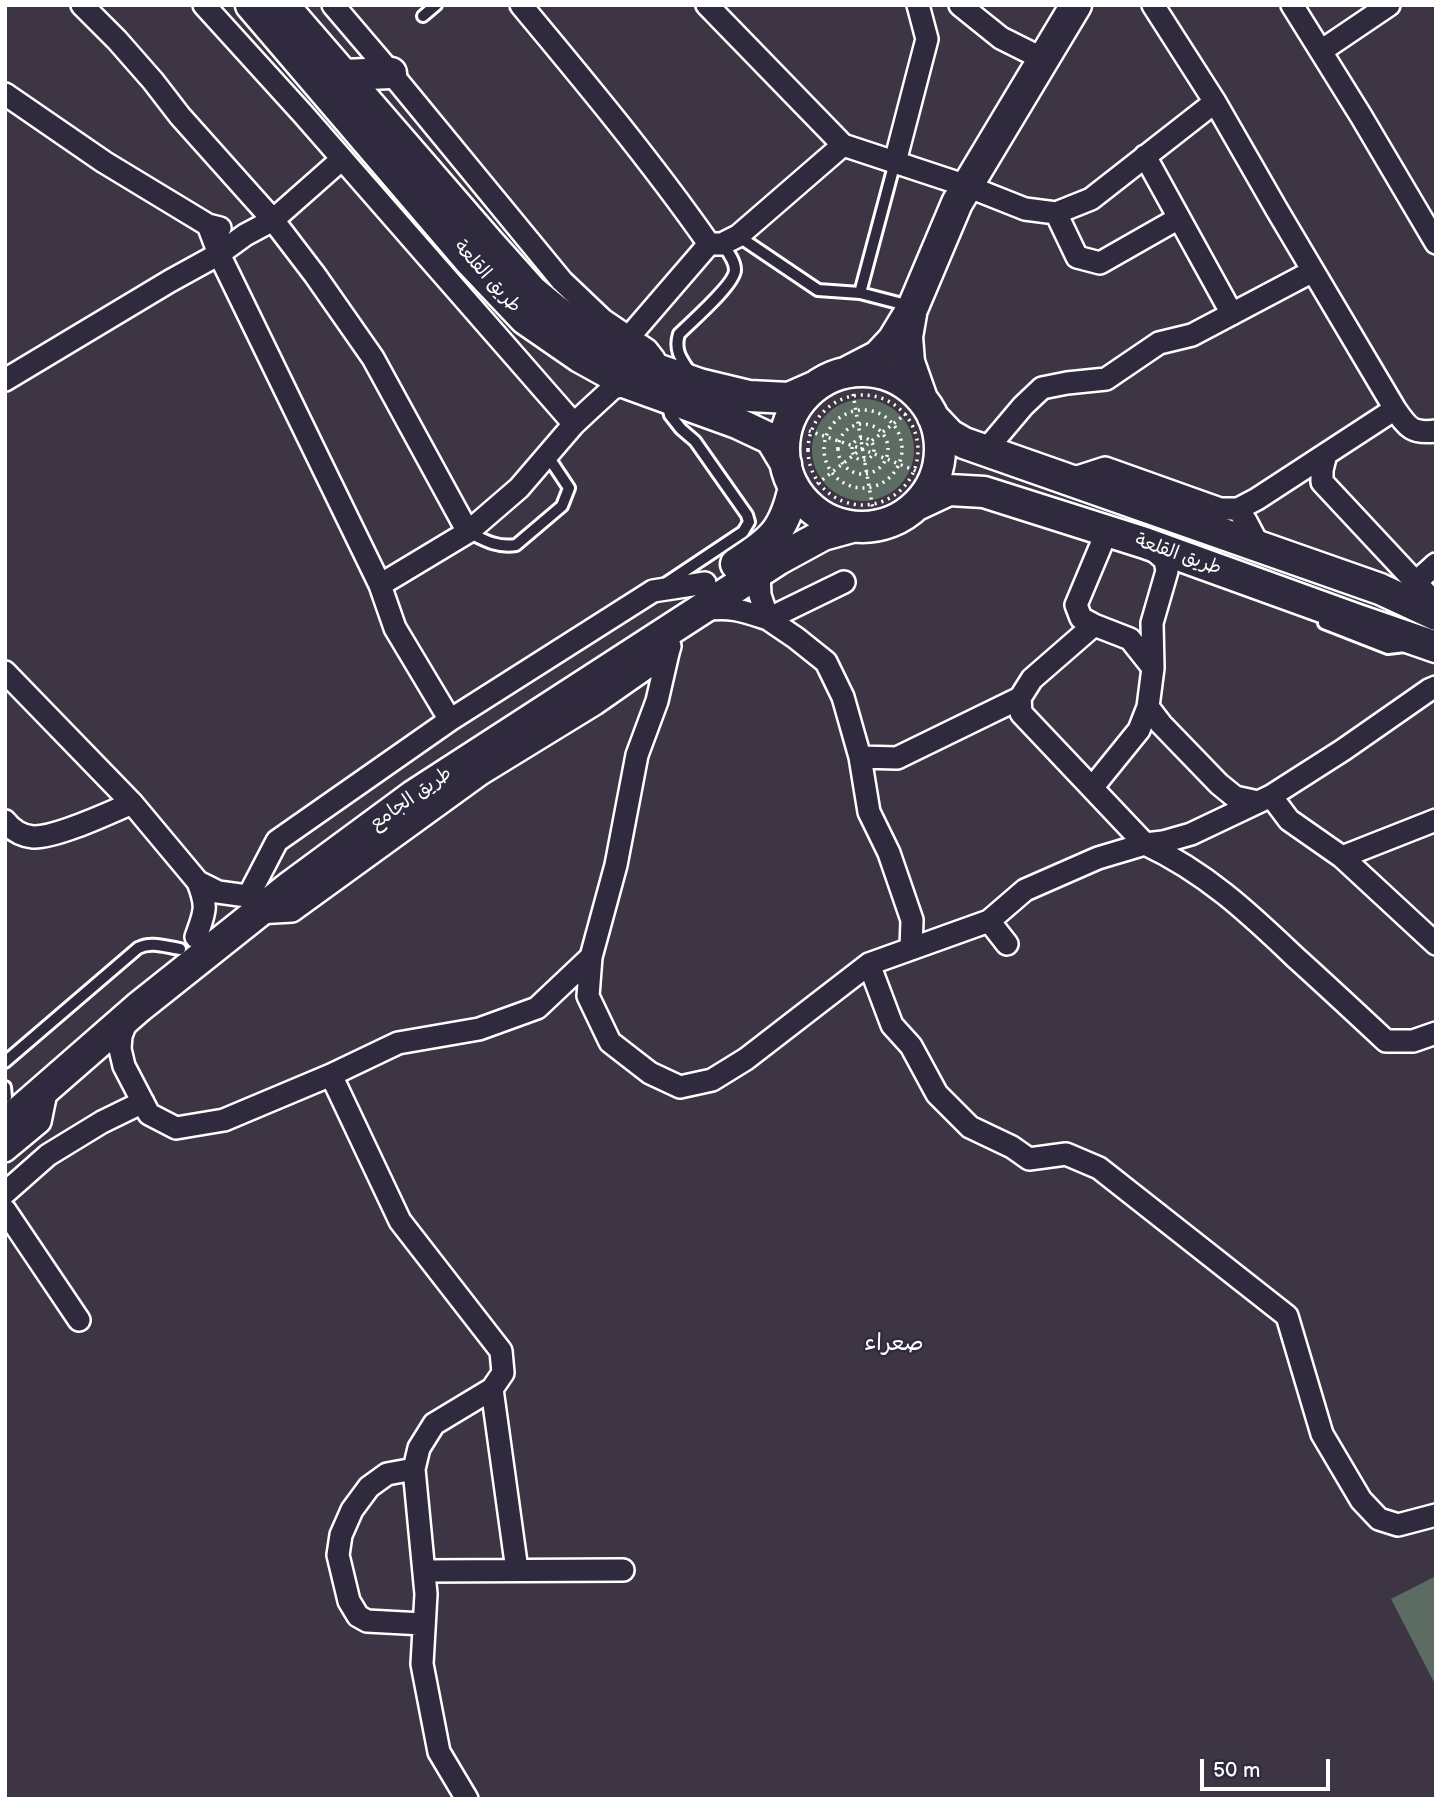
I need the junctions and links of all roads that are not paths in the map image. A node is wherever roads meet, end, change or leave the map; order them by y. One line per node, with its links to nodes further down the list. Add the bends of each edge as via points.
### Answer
1 (82, 5): 29 (street)
2 (204, 5): 24 (street)
3 (251, 5): 42 (main road, طريق القلعة, via 525,319)
4 (283, 5): 19 (main road, طريق القلعة)
5 (333, 5): 18 (street)
6 (436, 5): 15 (lane)
7 (707, 5): 22 (street)
8 (918, 5): 25 (street, via 927,39)
9 (960, 5): 17 (street, via 1001,38)
10 (1076, 5): 17 (main road)
11 (1153, 5): 21 (street)
12 (1292, 5): 16 (street)
13 (1389, 5): 16 (street)
14 (534, 10): 32 (street, via 677,199)
15 (423, 16)
16 (1321, 51): 33 (street)
17 (1043, 59): 26 (main road)
18 (391, 73): 19 (main road); 39 (street, via 562,281)
19 (343, 75): 43 (main road, طريق القلعة, via 532,290 593,339)
20 (5, 94): 30 (street)
21 (1215, 102): 23 (street); 35 (street)
22 (843, 145): 25 (street); 32 (street)
23 (1145, 156): 27 (street, via 1091,199); 28 (street)
24 (342, 159): 29 (street); 48 (street)
25 (895, 162): 26 (street); 36 (lane)
26 (967, 186): 27 (street, via 1025,209); 37 (main road)
27 (1056, 213): 28 (street, via 1077,257 1100,263)
28 (1179, 218): 38 (street)
29 (273, 220): 31 (street); 61 (street, via 373,358)
30 (208, 225): 31 (street); 34 (street)
31 (245, 235): 34 (street)
32 (723, 241): 36 (lane, via 818,290); 39 (street); 44 (lane, via 735,270 730,283 679,334 676,344)
33 (1436, 243)
34 (219, 254): 40 (street); 67 (street)
35 (1313, 271): 38 (street); 46 (street)
36 (860, 293): 37 (lane)
37 (913, 307): 41 (main road, طريق القلعة, via 894,340); 47 (main road, via 907,337)
38 (1232, 314): 50 (street, via 1192,335 1159,343 1106,379 1042,388)
39 (628, 338): 43 (street, via 654,359)
40 (5, 380)
41 (850, 383): 45 (main road, طريق القلعة, via 830,377); 47 (main road, طريق القلعة, via 869,371 889,375 907,385)
42 (629, 384): 43 (main road, طريق القلعة); 48 (street, via 613,388)
43 (663, 384): 44 (main road, طريق القلعة); 56 (main road, طريق القلعة, via 771,439); 68 (lane, via 670,415 695,441 749,522 743,532)
44 (699, 384): 45 (main road, طريق القلعة, via 767,398 789,398)
45 (814, 387): 56 (main road, طريق الجامع, via 793,413 799,427 784,447)
46 (1395, 409): 49 (street, via 1414,431); 51 (street)
47 (920, 410): 50 (main road, طريق القلعة, via 950,435); 57 (main road, via 940,440 939,464 924,474 931,486)
48 (574, 424): 52 (street)
49 (1436, 431)
50 (985, 451): 54 (main road, طريق القلعة)
51 (1326, 454): 53 (street); 55 (street)
52 (547, 455): 61 (street, via 519,488); 61 (lane, via 569,488 562,506 516,545 496,545)
53 (1294, 475): 55 (street); 59 (street)
54 (1068, 480): 59 (main road, طريق القلعة); 59 (street, via 1105,468)
55 (1322, 482): 66 (street)
56 (800, 483): 58 (main road, طريق القلعة, via 809,506 829,520); 69 (main road, طريق الجامع, via 779,529)
57 (917, 505): 58 (main road, طريق الجامع, via 898,519); 60 (main road, طريق القلعة, via 949,490 984,492)
58 (867, 519): 64 (main road, طريق الجامع, via 823,535)
59 (1250, 520): 71 (main road, طريق القلعة)
60 (1107, 531): 62 (main road, طريق القلعة); 75 (street, via 1076,605 1081,618)
61 (468, 532): 67 (street)
62 (1145, 543): 74 (street, via 1166,560 1167,571); 78 (main road, طريق القلعة, via 1286,601)
63 (1436, 564): 66 (street)
64 (760, 572): 69 (main road, طريق الجامع); 72 (street, via 760,595)
65 (844, 582): 72 (street)
66 (1416, 582): 70 (street)
67 (380, 586): 84 (street, via 395,628)
68 (653, 591): 69 (street); 84 (street)
69 (702, 597): 72 (street); 77 (main road, طريق الجامع); 100 (main road, طريق الجامع, via 402,779)
70 (1436, 604)
71 (1436, 615)
72 (768, 619): 85 (street, via 825,662 843,697)
73 (1317, 620): 78 (lane, via 1388,649)
74 (1152, 623): 76 (street); 79 (street)
75 (1094, 625): 76 (street); 82 (street, via 1032,679)
76 (1130, 639): 79 (street)
77 (671, 640): 100 (main road, طريق الجامع, via 413,796); 108 (street, via 657,701 637,755 616,864)
78 (1431, 649)
79 (1153, 668): 83 (street)
80 (5, 672): 89 (street)
81 (1434, 691): 88 (street)
82 (1020, 698): 85 (street, via 897,758); 87 (street, via 1021,713)
83 (1155, 716): 86 (street); 87 (street)
84 (450, 720): 100 (street, via 278,841)
85 (860, 757): 101 (street, via 869,812)
86 (1219, 784): 88 (street, via 1235,797); 93 (street, via 1223,802)
87 (1092, 789): 90 (street)
88 (1264, 799): 93 (street); 96 (street)
89 (132, 803): 92 (street, via 50,835 31,837 13,831); 99 (street)
90 (1108, 805): 95 (street); 97 (street, via 1113,842)
91 (1436, 820): 96 (street)
92 (5, 821)
93 (1214, 823): 94 (street)
94 (1191, 834): 95 (street); 98 (street, via 1187,851)
95 (1145, 844): 97 (street); 98 (street)
96 (1342, 857): 106 (street)
97 (1098, 858): 102 (street, via 1026,891)
98 (1199, 874): 111 (street, via 1253,917 1386,1041)
99 (198, 882): 100 (street); 104 (street, via 205,901 203,917)
100 (251, 901): 104 (main road, طريق الجامع); 110 (main road, طريق الجامع)
101 (912, 920): 103 (street); 107 (street)
102 (989, 921): 103 (street); 105 (street)
103 (944, 936): 107 (street)
104 (188, 943): 112 (lane, via 138,948); 117 (main road, طريق الجامع, via 127,991)
105 (1007, 944)
106 (1436, 944)
107 (911, 949): 109 (street)
108 (591, 957): 109 (street, via 588,996 610,1042 650,1073 680,1087 712,1080 747,1059); 115 (street, via 537,1008 479,1029 398,1044)
109 (869, 964): 125 (street, via 892,1025 911,1046 937,1094 970,1127 1029,1159 1066,1154 1099,1168 1287,1316 1322,1434 1361,1500 1379,1519 1398,1525)
110 (128, 1017): 113 (street, via 121,1036); 114 (main road, طريق الجامع)
111 (1432, 1038)
112 (5, 1062)
113 (124, 1066): 114 (street, via 91,1060); 118 (street)
114 (69, 1068): 116 (main road, طريق الجامع)
115 (331, 1075): 118 (street, via 224,1120 176,1128 149,1114); 123 (street, via 400,1221 501,1352 503,1373)
116 (47, 1088): 117 (main road, طريق الجامع); 119 (street, via 40,1122)
117 (6, 1101)
118 (143, 1102): 120 (street, via 48,1155)
119 (5, 1151)
120 (5, 1193)
121 (5, 1210): 122 (street)
122 (79, 1320)
123 (492, 1389): 124 (street, via 434,1424 419,1448); 127 (street)
124 (414, 1469): 126 (street); 129 (street, via 387,1474 369,1487 352,1510 338,1555 349,1601 358,1616 367,1621)
125 (1436, 1515)
126 (424, 1570): 127 (street); 129 (street)
127 (517, 1570): 128 (street)
128 (623, 1570)
129 (423, 1624): 130 (street, via 422,1664 439,1752)
130 (467, 1799)

